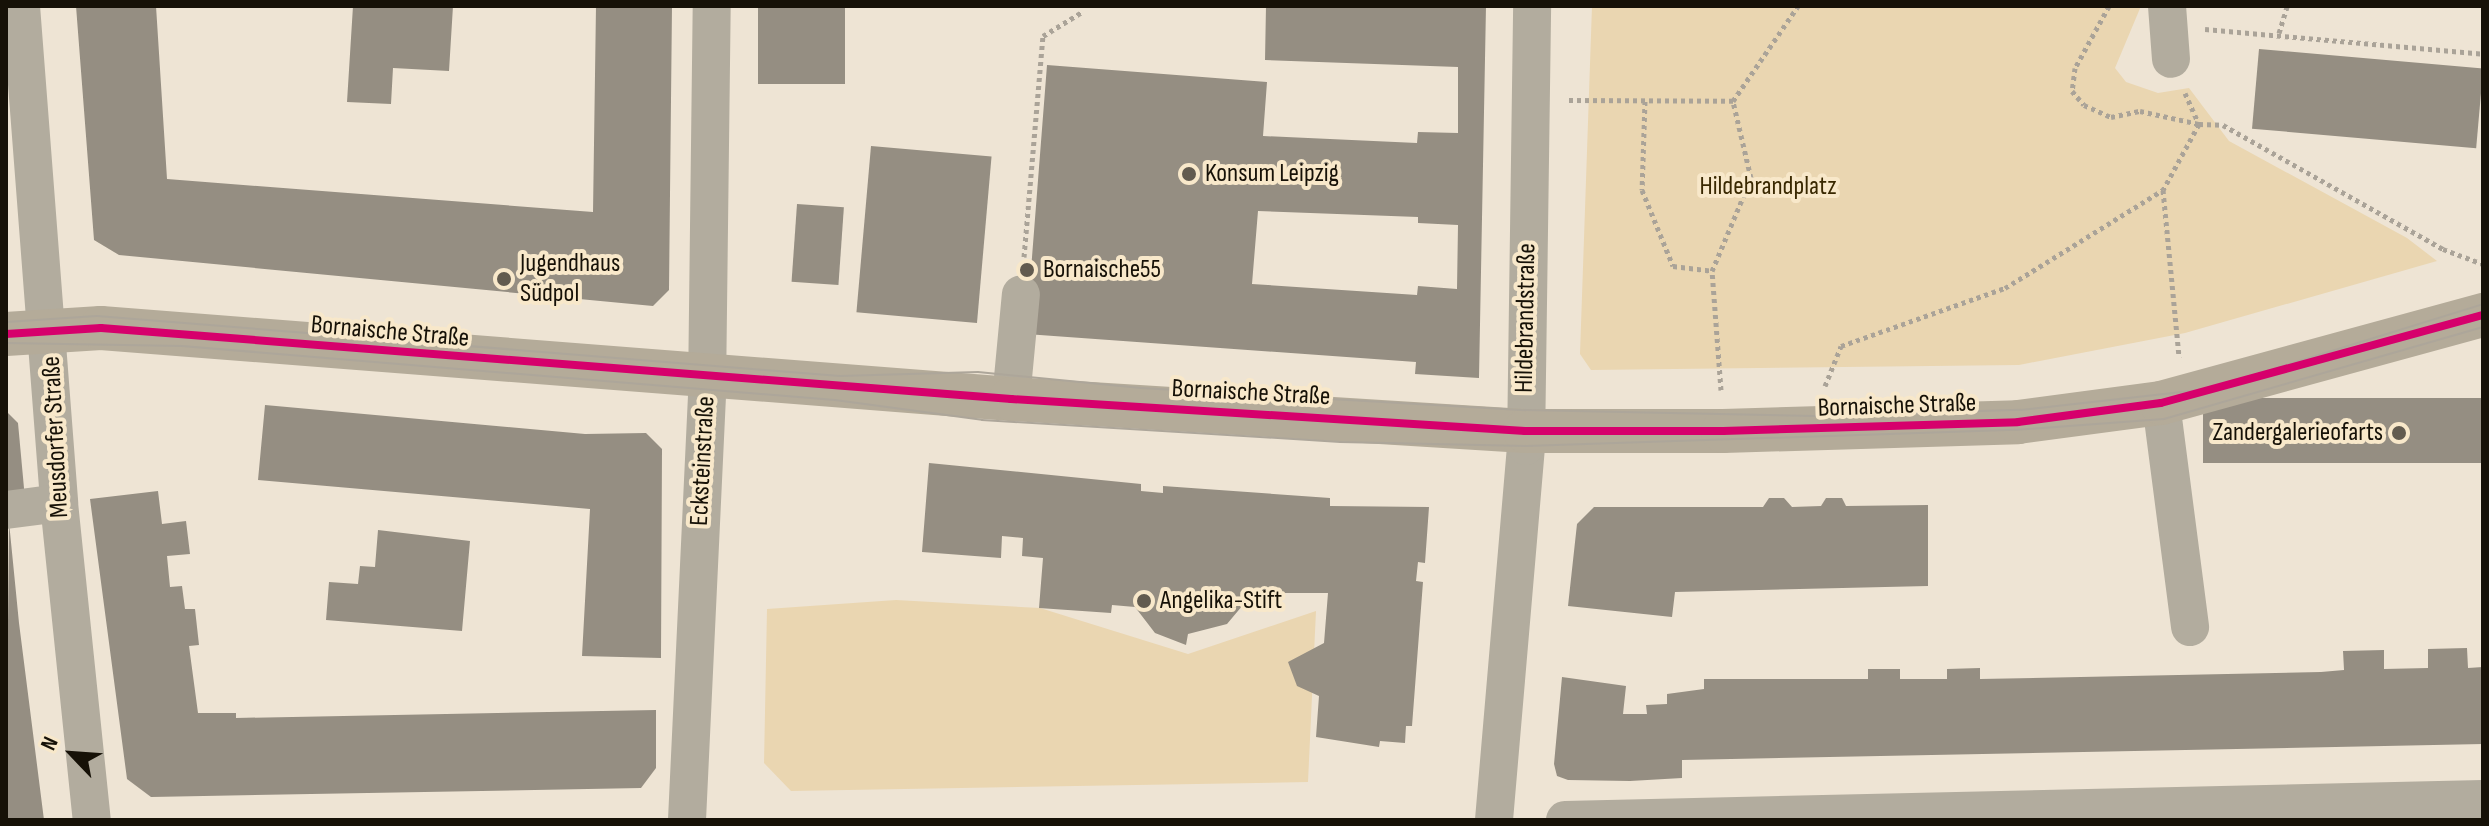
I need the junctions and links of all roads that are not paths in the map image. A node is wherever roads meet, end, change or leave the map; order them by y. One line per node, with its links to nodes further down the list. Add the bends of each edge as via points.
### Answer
1 (21, 6): 6 (street, Meusdorfer Straße)
2 (712, 6): 8 (street, Ecksteinstraße)
3 (1532, 6): 11 (street, Hildebrandstraße)
4 (1021, 294): 9 (street)
5 (2483, 315): 10 (main road, Bornaische Straße)
6 (50, 328): 7 (main road, Bornaische Straße); 8 (main road, Bornaische Straße); 12 (street, Meusdorfer Straße)
7 (6, 334)
8 (707, 378): 9 (main road, Bornaische Straße); 17 (street, Ecksteinstraße)
9 (1011, 399): 11 (main road, Bornaische Straße)
10 (2171, 401): 11 (main road, Bornaische Straße, via 2018,422); 14 (street)
11 (1525, 431): 18 (street, Hildebrandstraße)
12 (59, 503): 13 (street); 16 (street, Meusdorfer Straße)
13 (6, 510)
14 (2190, 627)
15 (2483, 799): 19 (street)
16 (92, 820)
17 (687, 820)
18 (1494, 820)
19 (1565, 820)

